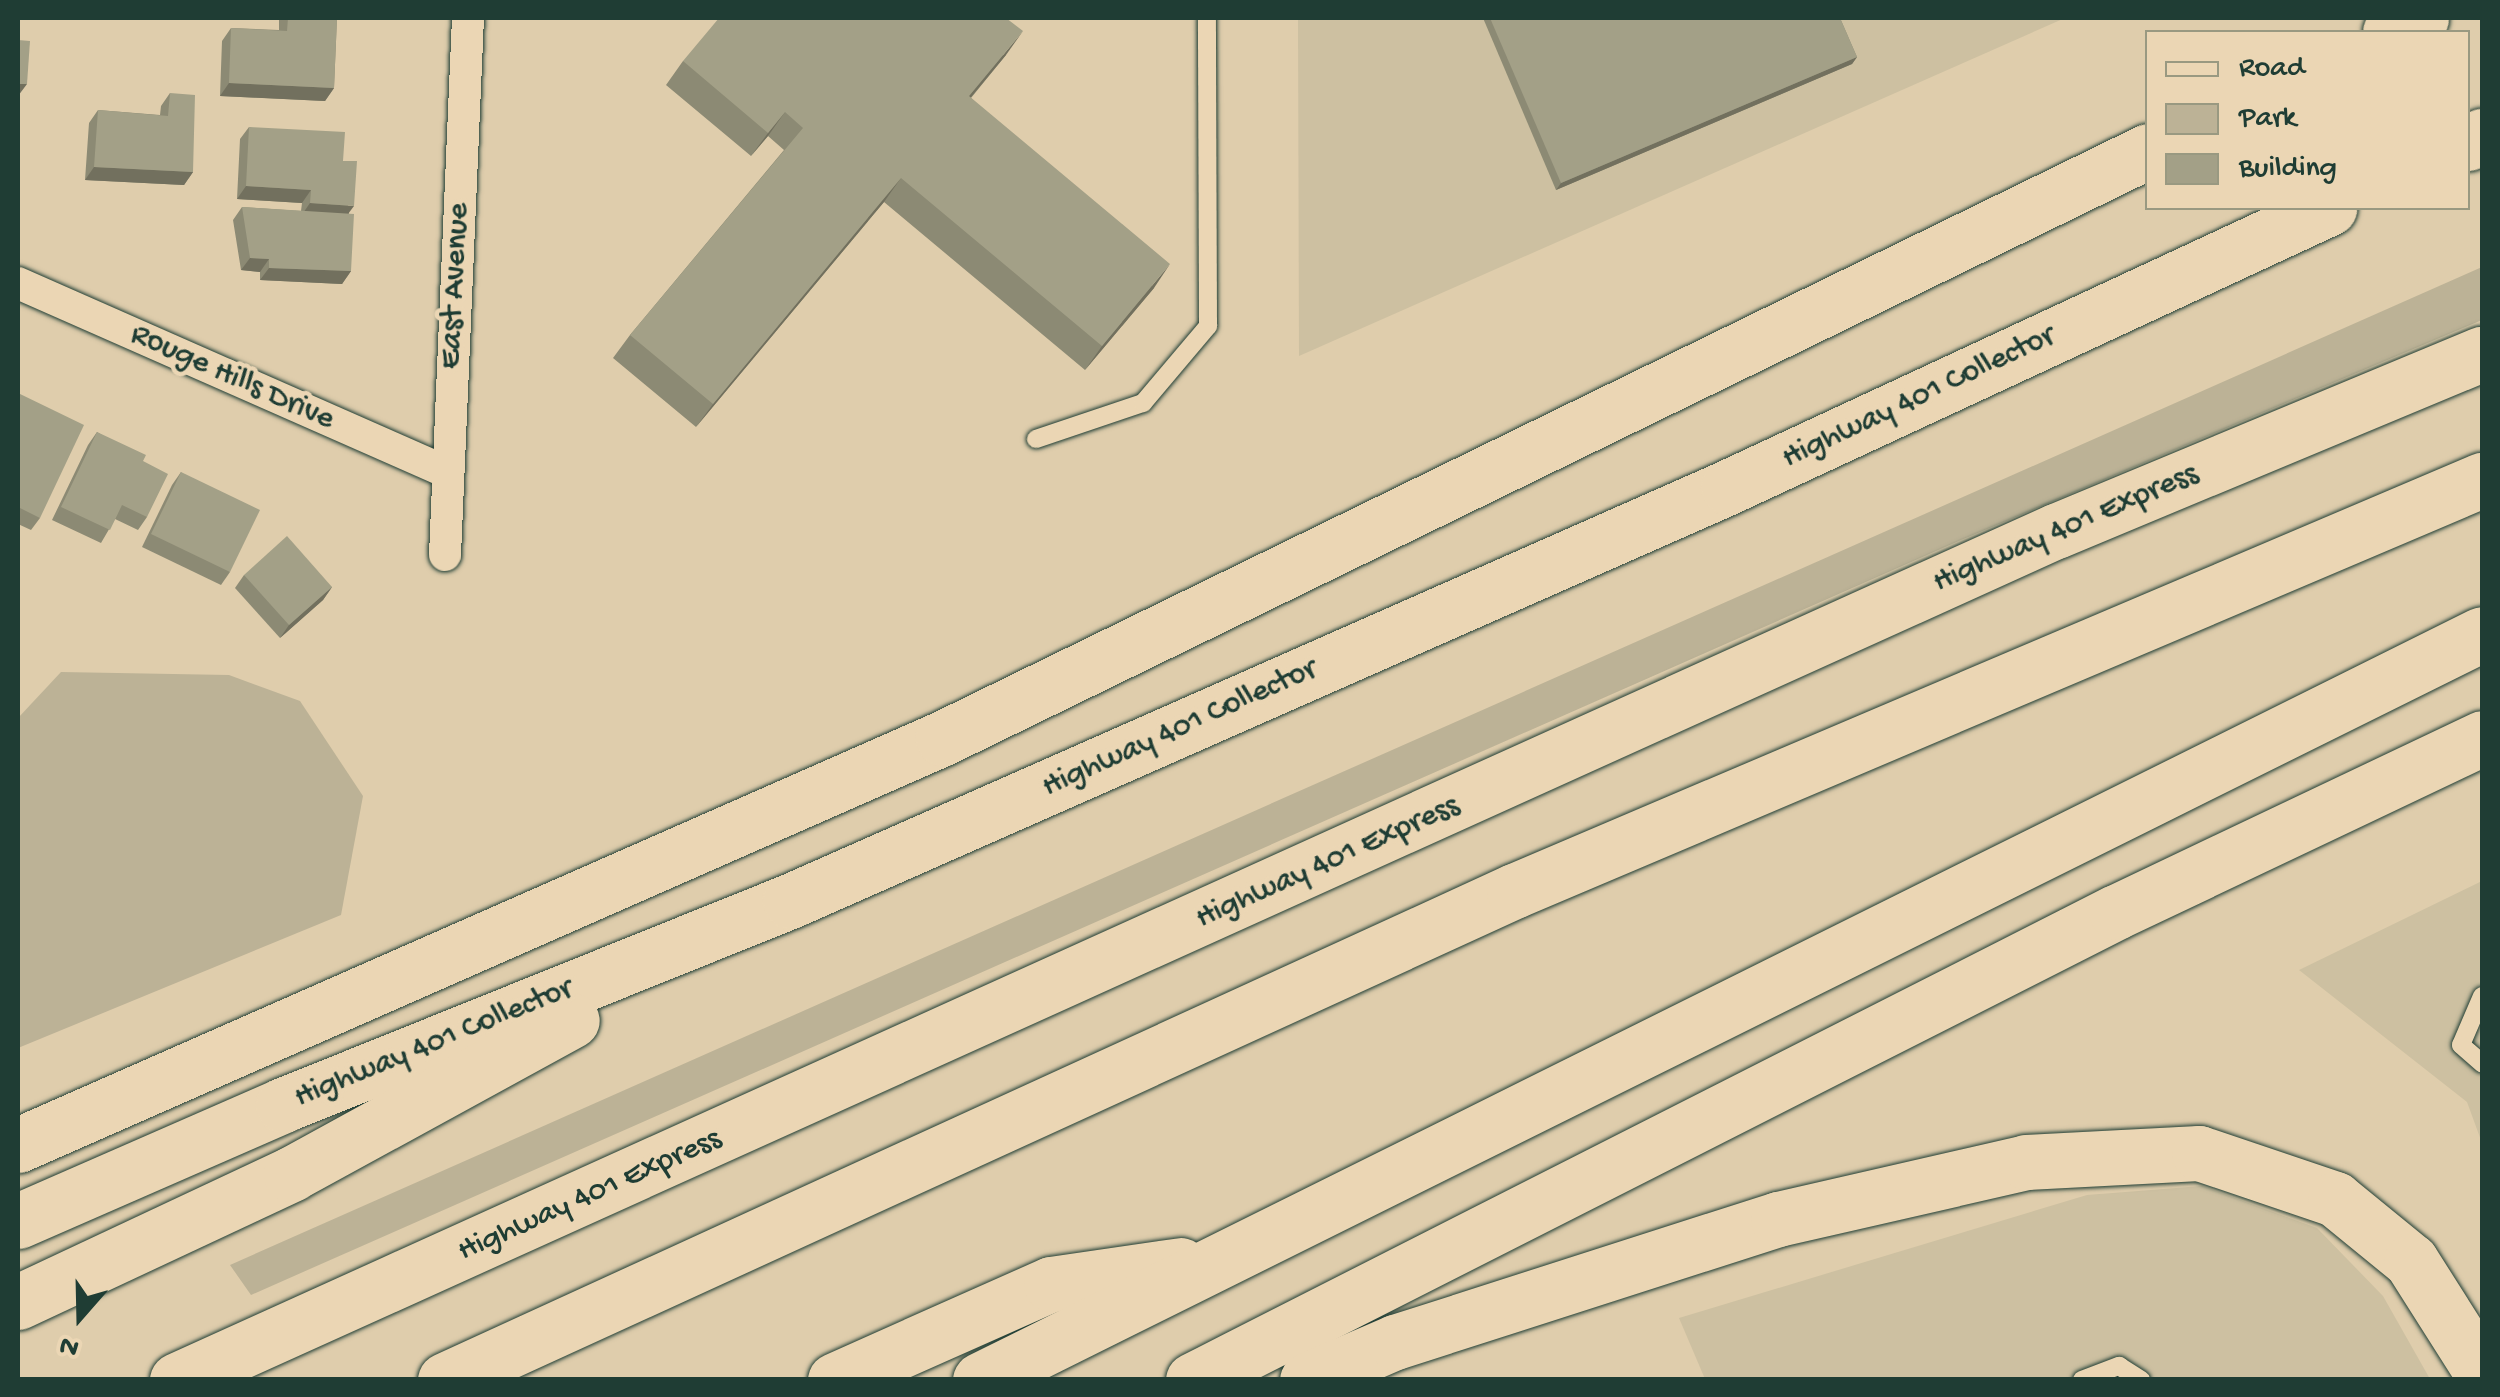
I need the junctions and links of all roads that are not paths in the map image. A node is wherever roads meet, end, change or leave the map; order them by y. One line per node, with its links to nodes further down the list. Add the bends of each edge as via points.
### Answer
1 (468, 18): 10 (street, East Avenue)
2 (1207, 18): 9 (lane, via 1208,326 1143,402)
3 (2421, 18): 4 (highway)
4 (2394, 30)
5 (2145, 152): 18 (highway, via 942,738)
6 (2325, 210): 15 (highway, Highway 401 Collector, via 1728,487)
7 (18, 282): 10 (street, Rouge Hills Drive)
8 (2482, 354): 23 (highway, Highway 401 Express, via 2056,531)
9 (1036, 440)
10 (447, 472): 12 (street, East Avenue)
11 (2482, 480): 24 (highway, via 1514,892)
12 (446, 555)
13 (2482, 634): 20 (highway)
14 (2482, 738): 27 (highway, via 2098,921)
15 (790, 901): 19 (highway, Highway 401 Collector, via 283,1105); 21 (highway, via 291,1174)
16 (2482, 996): 17 (lane, via 2461,1045)
17 (2482, 1063)
18 (18, 1145)
19 (18, 1221)
20 (1233, 1257): 25 (highway, via 1051,1284); 26 (highway)
21 (18, 1302)
22 (2482, 1373): 28 (highway, via 2411,1261 2335,1198 2199,1153 2026,1162 1778,1219 1396,1342)
23 (177, 1380)
24 (445, 1380)
25 (836, 1380)
26 (980, 1380)
27 (1193, 1380)
28 (1307, 1380)
29 (2082, 1380): 30 (lane, via 2119,1366)
30 (2141, 1380)

